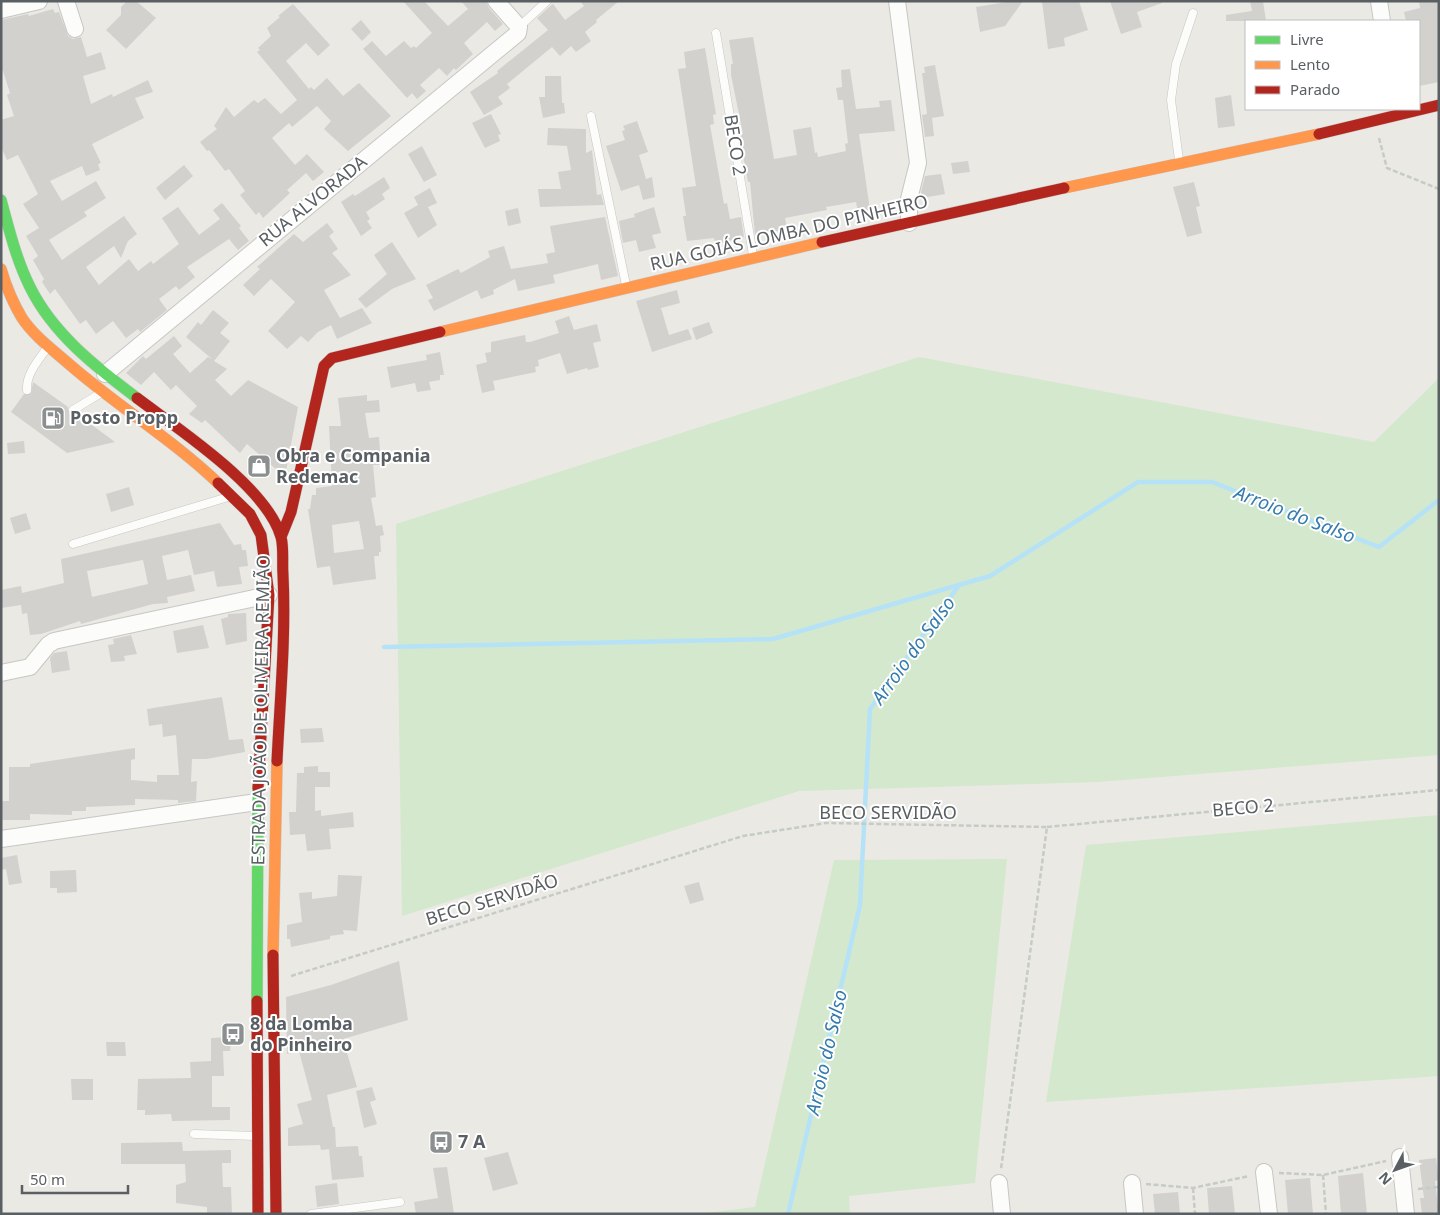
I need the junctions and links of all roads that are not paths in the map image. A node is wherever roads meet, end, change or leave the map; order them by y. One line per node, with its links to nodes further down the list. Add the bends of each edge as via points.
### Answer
1 (39, 1): 7 (street)
2 (66, 1): 11 (street)
3 (496, 1): 10 (street)
4 (547, 1): 10 (lane, RUA ALVORADA)
5 (897, 1): 20 (street, via 918,162 909,199)
6 (1379, 1): 9 (street)
7 (1, 10)
8 (1193, 13): 18 (lane, via 1176,64 1171,100)
9 (1382, 20)
10 (519, 27): 28 (street, RUA ALVORADA, via 518,33)
11 (76, 29)
12 (716, 33): 21 (lane, BECO 2)
13 (1439, 105): 14 (main road, RUA GOIÁS LOMBA DO PINHEIRO)
14 (1420, 108)
15 (1410, 110): 16 (main road, RUA GOIÁS LOMBA DO PINHEIRO)
16 (1393, 113): 18 (main road, RUA GOIÁS LOMBA DO PINHEIRO, via 1375,122)
17 (591, 116): 24 (lane)
18 (1179, 162): 20 (main road, RUA GOIÁS LOMBA DO PINHEIRO)
19 (1, 200): 25 (main road, ESTRADA JOÃO DE OLIVEIRA REMIÃO, via 15,252)
20 (909, 223): 21 (main road, RUA GOIÁS LOMBA DO PINHEIRO)
21 (753, 256): 24 (main road, RUA GOIÁS LOMBA DO PINHEIRO)
22 (1, 269): 23 (main road, ESTRADA JOÃO DE OLIVEIRA REMIÃO)
23 (4, 289): 26 (main road, ESTRADA JOÃO DE OLIVEIRA REMIÃO)
24 (627, 289): 33 (main road, RUA GOIÁS LOMBA DO PINHEIRO, via 332,358 320,376 291,512)
25 (45, 313): 26 (main road); 28 (main road, ESTRADA JOÃO DE OLIVEIRA REMIÃO)
26 (17, 319): 27 (main road, ESTRADA JOÃO DE OLIVEIRA REMIÃO)
27 (48, 346): 29 (lane, via 26,382); 30 (main road, ESTRADA JOÃO DE OLIVEIRA REMIÃO)
28 (104, 374): 33 (main road, ESTRADA JOÃO DE OLIVEIRA REMIÃO, via 203,447 252,492 270,514)
29 (27, 390)
30 (102, 392): 31 (lane); 32 (main road, ESTRADA JOÃO DE OLIVEIRA REMIÃO, via 194,460)
31 (73, 410)
32 (232, 496): 34 (lane); 35 (main road, ESTRADA JOÃO DE OLIVEIRA REMIÃO, via 250,514 262,535)
33 (281, 537): 47 (main road, ESTRADA JOÃO DE OLIVEIRA REMIÃO, via 284,593 273,981)
34 (73, 544)
35 (269, 595): 36 (street, via 54,641 30,667); 37 (main road, ESTRADA JOÃO DE OLIVEIRA REMIÃO)
36 (1, 673)
37 (257, 802): 38 (street); 40 (main road, ESTRADA JOÃO DE OLIVEIRA REMIÃO)
38 (1, 839)
39 (194, 1134): 40 (lane)
40 (257, 1136): 46 (main road, ESTRADA JOÃO DE OLIVEIRA REMIÃO)
41 (1400, 1158): 52 (street)
42 (1264, 1172): 51 (street)
43 (999, 1183): 49 (street)
44 (1132, 1183): 50 (street)
45 (400, 1202): 48 (lane)
46 (258, 1214)
47 (276, 1214)
48 (310, 1214)
49 (1002, 1214)
50 (1135, 1214)
51 (1269, 1214)
52 (1406, 1214)

